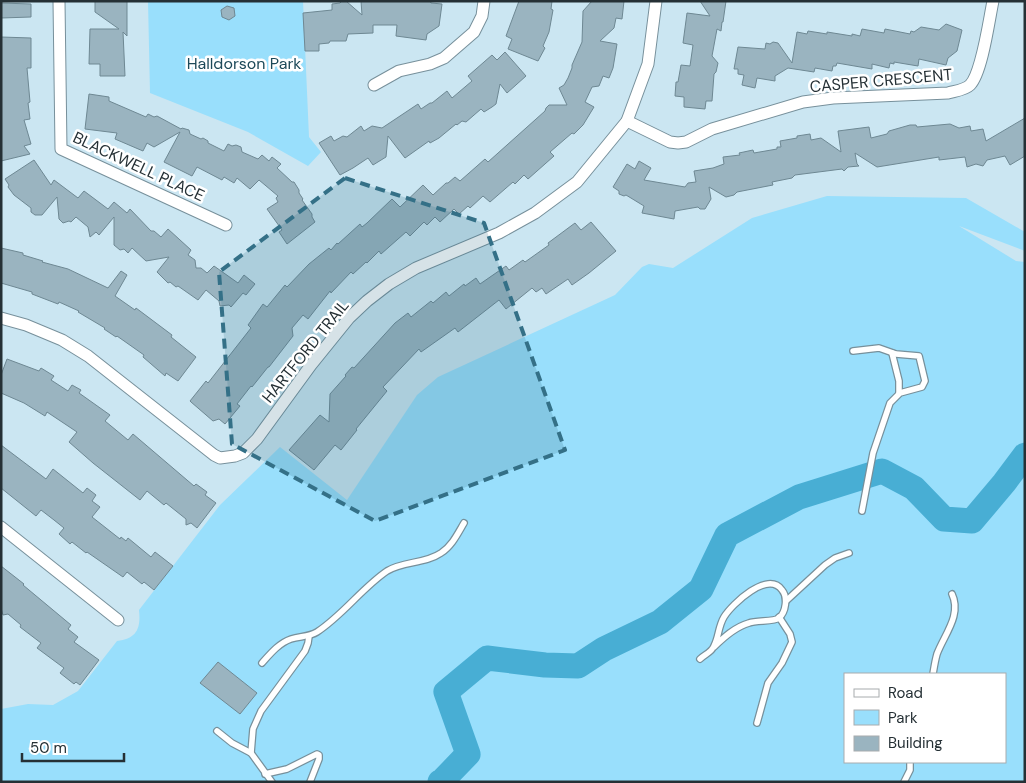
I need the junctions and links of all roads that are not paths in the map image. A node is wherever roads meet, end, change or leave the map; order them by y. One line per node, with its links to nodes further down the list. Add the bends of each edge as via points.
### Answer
1 (59, 1): 7 (street, BLACKWELL PLACE, via 61,149)
2 (484, 1): 5 (street, via 482,16 474,32 444,58 399,71)
3 (656, 1): 6 (street, HARTFORD TRAIL, via 648,64)
4 (993, 1): 6 (street, CASPER CRESCENT, via 978,73 965,88 948,93 803,102 712,129 678,144)
5 (374, 85)
6 (627, 121): 8 (street, HARTFORD TRAIL, via 576,182 535,214 416,268 367,300 311,366 257,439 243,453 235,456 220,458 214,455 88,356 62,340)
7 (226, 225)
8 (1, 318)
9 (853, 351): 10 (lane, via 879,348)
10 (892, 353): 11 (lane); 11 (lane, via 918,356 925,378 922,387)
11 (899, 393): 12 (lane, via 890,403 873,453)
12 (862, 510)
13 (464, 523): 20 (lane, via 443,552 388,570 343,612)
14 (1, 527): 19 (street)
15 (849, 553): 17 (lane, via 825,565)
16 (952, 594): 24 (lane, via 955,601 953,618 936,656)
17 (786, 601): 18 (lane); 21 (lane, via 784,592 776,584 752,590 725,615)
18 (780, 617): 21 (lane, via 745,624); 25 (lane, via 792,642 768,683)
19 (118, 620)
20 (309, 636): 23 (lane, via 285,642); 27 (lane, via 305,651 255,722)
21 (714, 647): 22 (lane)
22 (700, 659)
23 (262, 663)
24 (933, 673)
25 (757, 723)
26 (217, 731): 27 (lane)
27 (251, 753): 29 (lane)
28 (910, 763): 32 (lane)
29 (265, 774): 30 (lane); 31 (lane, via 317,754 319,759)
30 (272, 782)
31 (310, 782)
32 (904, 782)

